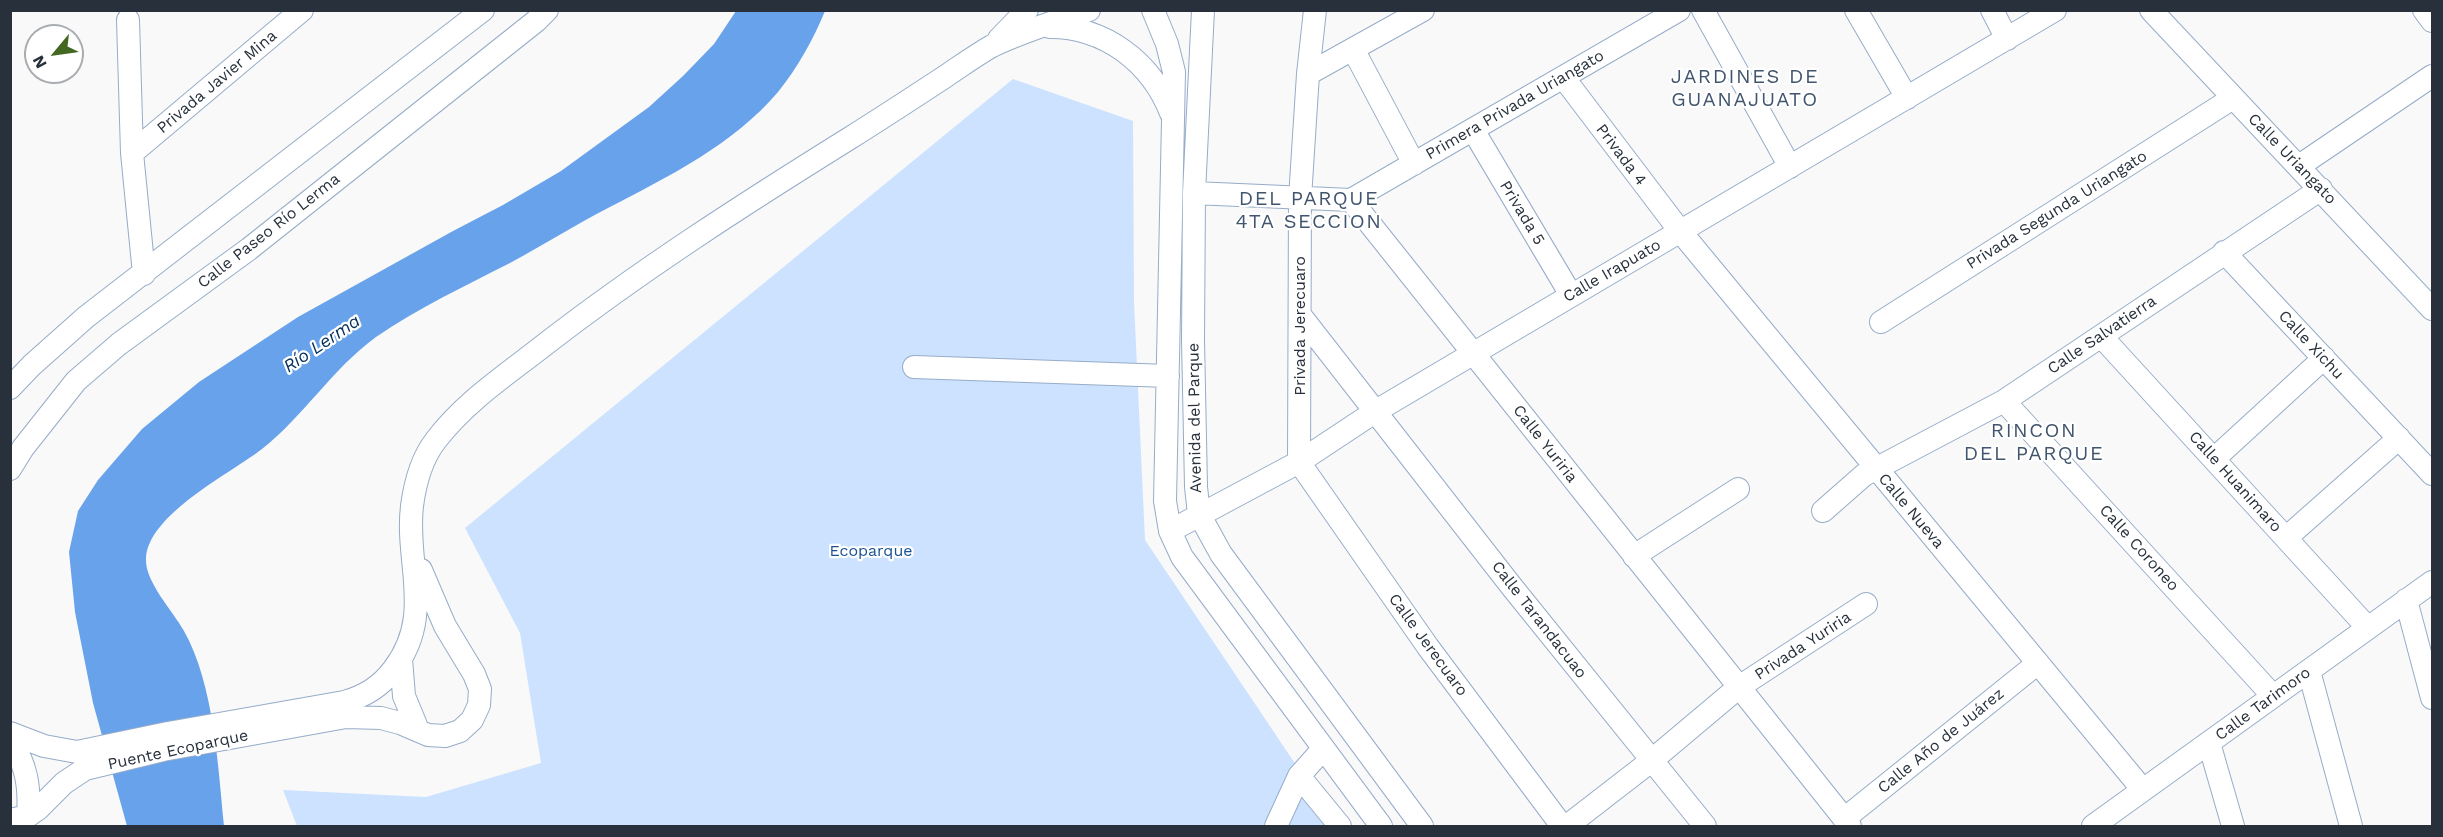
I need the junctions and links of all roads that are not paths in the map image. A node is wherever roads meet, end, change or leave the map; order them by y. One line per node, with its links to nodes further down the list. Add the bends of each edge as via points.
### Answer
1 (302, 10): 29 (street, Privada Javier Mina)
2 (483, 10): 39 (street)
3 (1089, 10): 17 (street)
4 (1153, 10): 27 (street, Avenida del Parque, via 1174,72)
5 (1203, 10): 34 (street, Avenida del Parque)
6 (1315, 10): 22 (street, Privada Jerecuaro)
7 (1423, 10): 16 (street)
8 (1679, 10): 24 (street, Primera Privada Uriangato)
9 (1703, 10): 32 (street)
10 (1856, 10): 25 (street)
11 (1992, 10): 20 (street)
12 (2055, 10): 20 (street, Calle Irapuato)
13 (2151, 10): 26 (street, Calle Uriangato)
14 (2424, 10): 19 (street)
15 (536, 14): 56 (street, Calle Paseo Río Lerma, via 249,249 119,344 76,381)
16 (1396, 17): 21 (street)
17 (1033, 19): 27 (street, via 1083,30 1122,49 1154,79); 63 (street, via 660,259 482,393 456,416 426,456 412,508)
18 (129, 20): 29 (street, Privada Javier Mina)
19 (2433, 21)
20 (2007, 39): 25 (street, Calle Irapuato)
21 (1353, 49): 22 (street); 30 (street)
22 (1308, 74): 35 (street, Privada Jerecuaro)
23 (2433, 76): 31 (street)
24 (1563, 77): 28 (street, Primera Privada Uriangato); 37 (street, Privada 4)
25 (1907, 98): 32 (street, Calle Irapuato)
26 (2233, 98): 31 (street, Calle Uriangato); 43 (street, Privada Segunda Uriangato)
27 (1173, 118): 48 (street, Avenida del Parque)
28 (1473, 130): 30 (street, Primera Privada Uriangato); 40 (street, Privada 5)
29 (132, 153): 39 (street, Privada Javier Mina)
30 (1414, 164): 36 (street, Primera Privada Uriangato)
31 (2299, 166): 33 (street, Calle Uriangato)
32 (1790, 167): 37 (street, Calle Irapuato)
33 (2321, 189): 38 (street, Calle Salvatierra); 41 (street, Calle Uriangato)
34 (1194, 193): 35 (street); 60 (street, Avenida del Parque, via 1193,340)
35 (1300, 198): 36 (street); 42 (street, Privada Jerecuaro)
36 (1351, 200): 45 (street, Calle Yuriria)
37 (1680, 231): 40 (street, Calle Irapuato); 55 (street, Calle Nueva)
38 (2224, 252): 44 (street, Calle Salvatierra); 46 (street, Calle Xichu)
39 (144, 274): 49 (street, via 86,317)
40 (1571, 296): 45 (street, Calle Irapuato)
41 (2433, 309)
42 (1300, 315): 51 (street, Calle Tarandacuao); 54 (street, Privada Jerecuaro)
43 (1881, 322)
44 (2101, 336): 50 (street, Calle Salvatierra); 53 (street, Calle Huanimaro)
45 (1473, 353): 51 (street, Calle Irapuato); 64 (street, Calle Yuriria)
46 (2324, 358): 52 (street, Calle Xichu); 53 (street)
47 (914, 367): 48 (street)
48 (1168, 376): 61 (street, Avenida del Parque, via 1165,501)
49 (10, 388)
50 (2004, 401): 55 (street, Calle Salvatierra); 75 (street, Calle Coroneo)
51 (1376, 411): 54 (street, Calle Irapuato); 84 (street, Calle Tarandacuao)
52 (2399, 438): 57 (street, Calle Xichu); 62 (street)
53 (2214, 459): 62 (street, Calle Huanimaro)
54 (1299, 462): 60 (street, Calle Irapuato); 94 (street, Calle Jerecuaro, via 1428,647)
55 (1876, 468): 59 (street, Calle Salvatierra); 72 (street, Calle Nueva)
56 (10, 470)
57 (2433, 474)
58 (1738, 489): 64 (street)
59 (1822, 511)
60 (1199, 514): 61 (street, Calle Irapuato); 93 (street, Avenida del Parque, via 1210,539)
61 (1170, 531): 82 (street, Avenida del Parque, via 1182,557)
62 (2286, 538): 69 (street, Calle Huanimaro)
63 (414, 548): 68 (street); 70 (street, via 416,594)
64 (1634, 556): 74 (street, Calle Yuriria)
65 (2433, 582): 66 (street, Calle Tarimoro)
66 (2406, 600): 69 (street, Calle Tarimoro); 76 (street)
67 (1866, 604): 74 (street, Privada Yuriria)
68 (445, 626): 70 (street, via 428,624); 78 (street, via 474,674 480,689 479,705 472,720 460,731 445,736)
69 (2368, 628): 73 (street, Calle Tarimoro)
70 (412, 630): 71 (street)
71 (401, 659): 77 (street); 78 (street, via 404,696)
72 (2038, 663): 86 (street, Calle Nueva); 89 (street, Calle Año de Juárez)
73 (2309, 670): 75 (street, Calle Tarimoro); 98 (street)
74 (1739, 687): 84 (street); 89 (street, Calle Yuriria)
75 (2273, 696): 81 (street, Calle Tarimoro)
76 (2433, 698)
77 (359, 708): 78 (street, Puente Ecoparque); 83 (street, Puente Ecoparque, via 346,717)
78 (418, 730)
79 (10, 733): 83 (street, Puente Ecoparque)
80 (10, 741): 87 (street, via 27,780)
81 (2209, 743): 86 (street, Calle Tarimoro); 97 (street)
82 (1323, 749): 85 (street); 92 (street, Avenida del Parque)
83 (81, 761): 87 (street, Puente Ecoparque, via 38,810)
84 (1651, 761): 95 (street); 96 (street, Calle Tarandacuao)
85 (1299, 776): 90 (street); 91 (street)
86 (2143, 790): 88 (street, Calle Tarimoro)
87 (19, 818)
88 (2106, 822)
89 (1847, 823)
90 (1276, 826)
91 (1340, 826)
92 (1380, 826)
93 (1422, 826)
94 (1562, 826)
95 (1567, 826)
96 (1705, 826)
97 (2233, 826)
98 (2351, 826)

